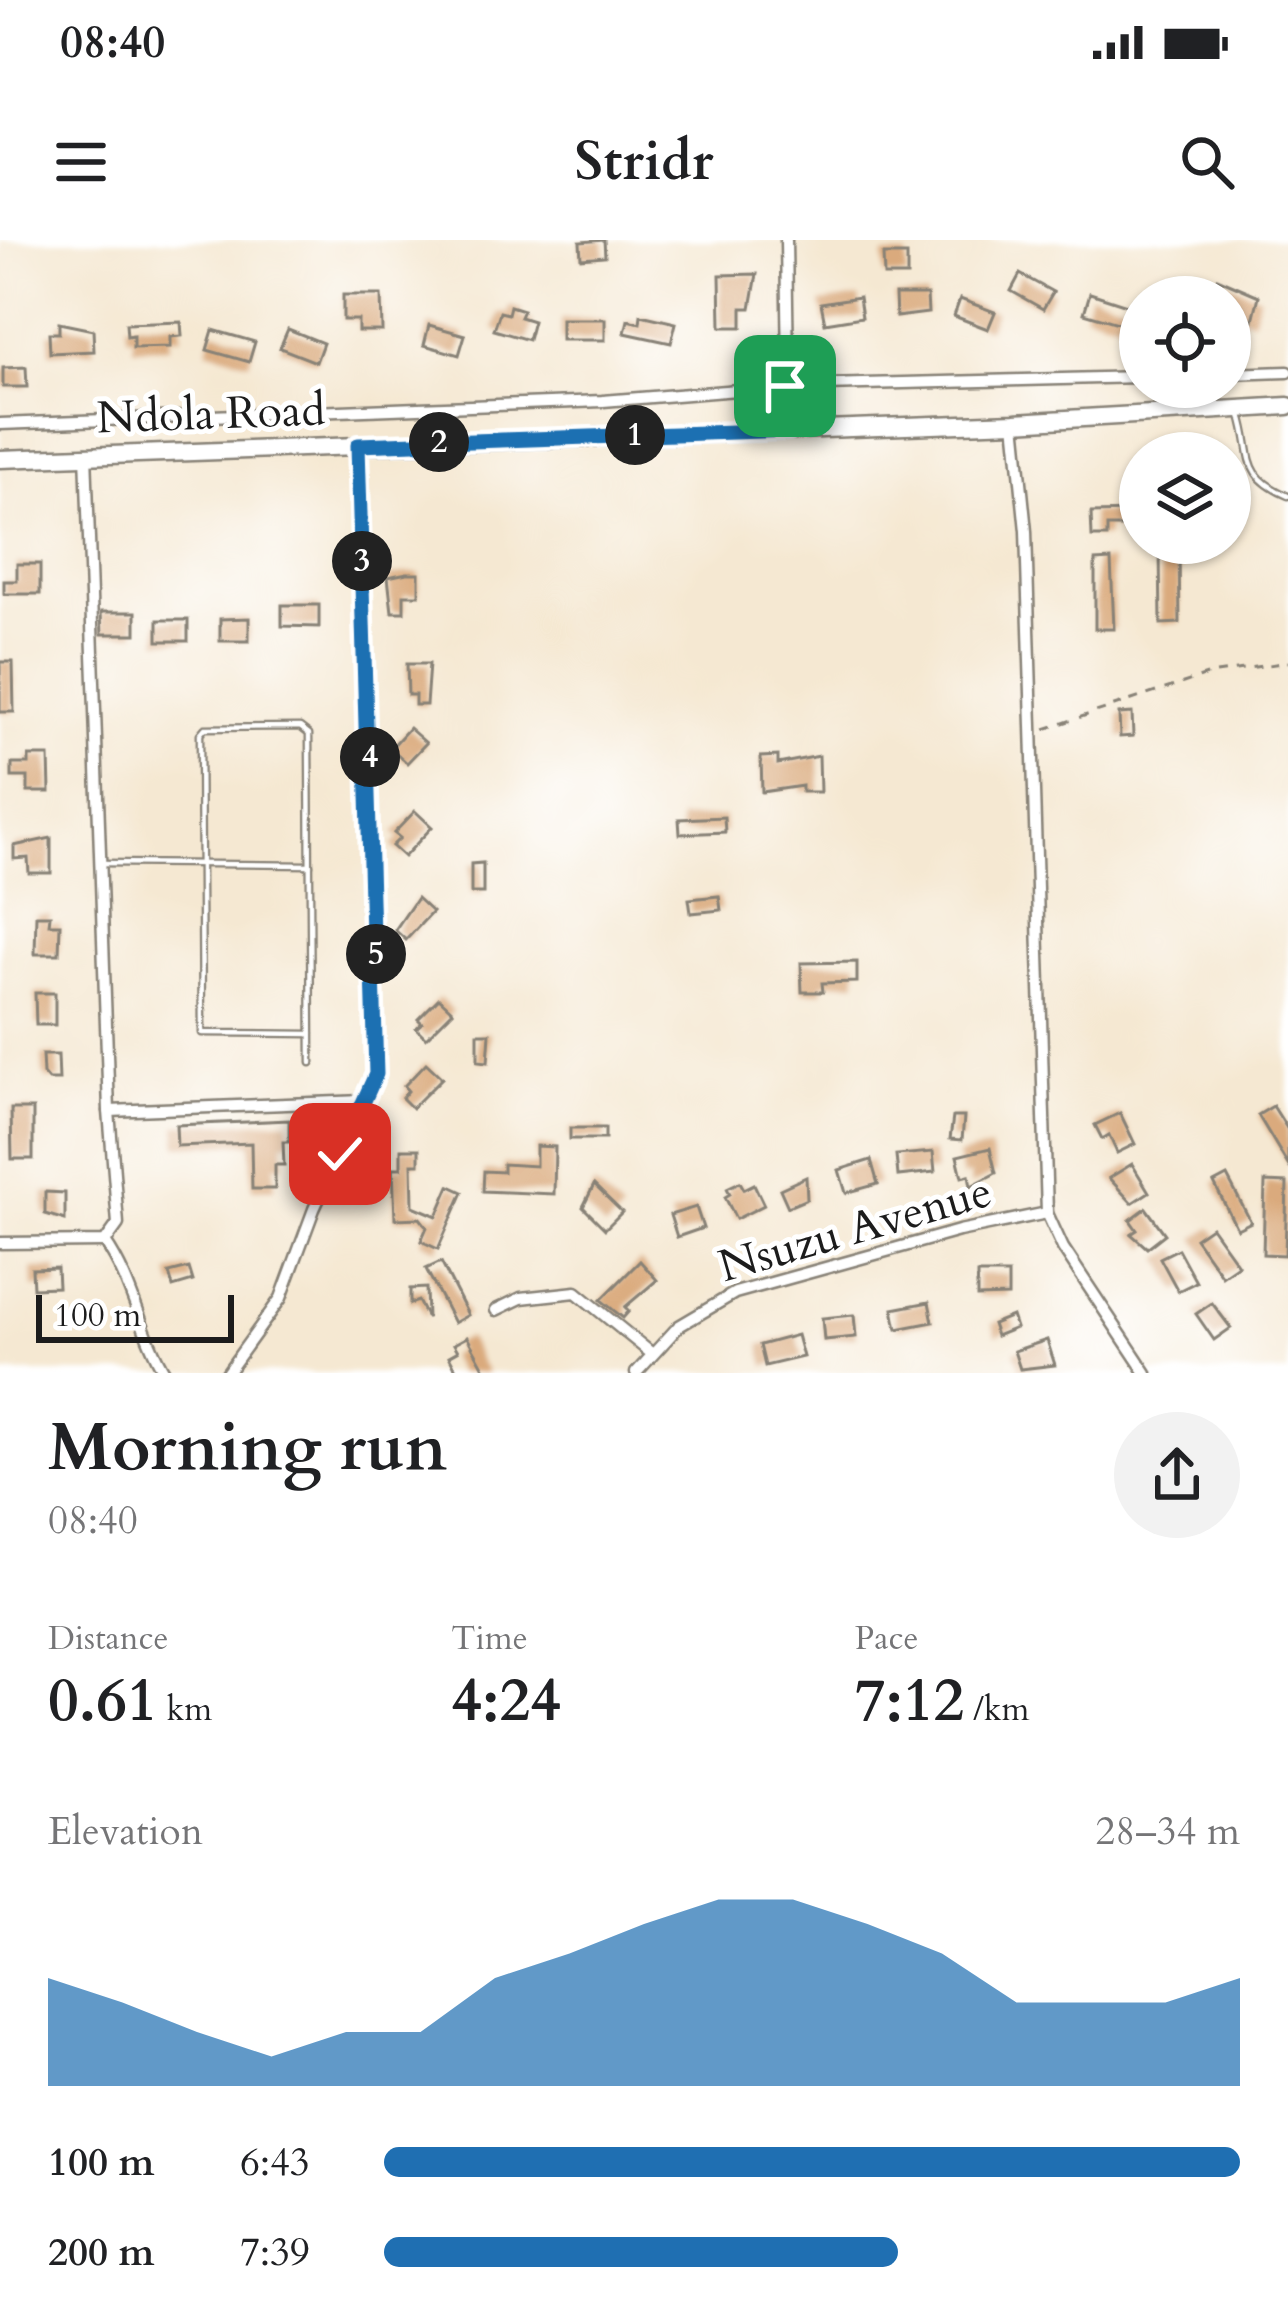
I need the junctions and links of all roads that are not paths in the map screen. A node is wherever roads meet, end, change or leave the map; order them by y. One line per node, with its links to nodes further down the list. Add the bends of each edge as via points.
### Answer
1 (787, 240): 5 (street)
2 (1288, 371): 3 (street)
3 (1251, 373)
4 (1119, 378): 5 (street)
5 (785, 386): 10 (street, via 603,401); 11 (street)
6 (1288, 406): 8 (main road, Ndola Road)
7 (1239, 408): 9 (main road, Ndola Road); 15 (lane, via 1251,469)
8 (1251, 408)
9 (1015, 422): 11 (main road, Ndola Road); 23 (street, via 1026,531)
10 (0, 424)
11 (789, 430): 12 (main road, Ndola Road)
12 (358, 445): 13 (main road, Ndola Road); 21 (street, via 377,1004 376,1074)
13 (86, 453): 14 (main road, Ndola Road); 16 (street)
14 (0, 459)
15 (1288, 496)
16 (100, 863): 17 (lane); 22 (street)
17 (201, 865): 18 (lane); 18 (lane, via 200,734 213,726 305,729); 19 (lane, via 202,1033)
18 (310, 865): 19 (lane)
19 (311, 1034): 20 (lane)
20 (311, 1063)
21 (364, 1101): 22 (street); 29 (street, via 281,1298)
22 (109, 1111): 24 (street, via 118,1224)
23 (1047, 1213): 27 (street, Nsuzu Avenue, via 735,1293 679,1326); 31 (street)
24 (105, 1242): 25 (street); 28 (street, via 134,1289 145,1339)
25 (0, 1244)
26 (496, 1310): 27 (street, via 521,1298 576,1292)
27 (651, 1354): 30 (street, Nsuzu Avenue)
28 (165, 1373)
29 (227, 1373)
30 (636, 1373)
31 (1146, 1373)

